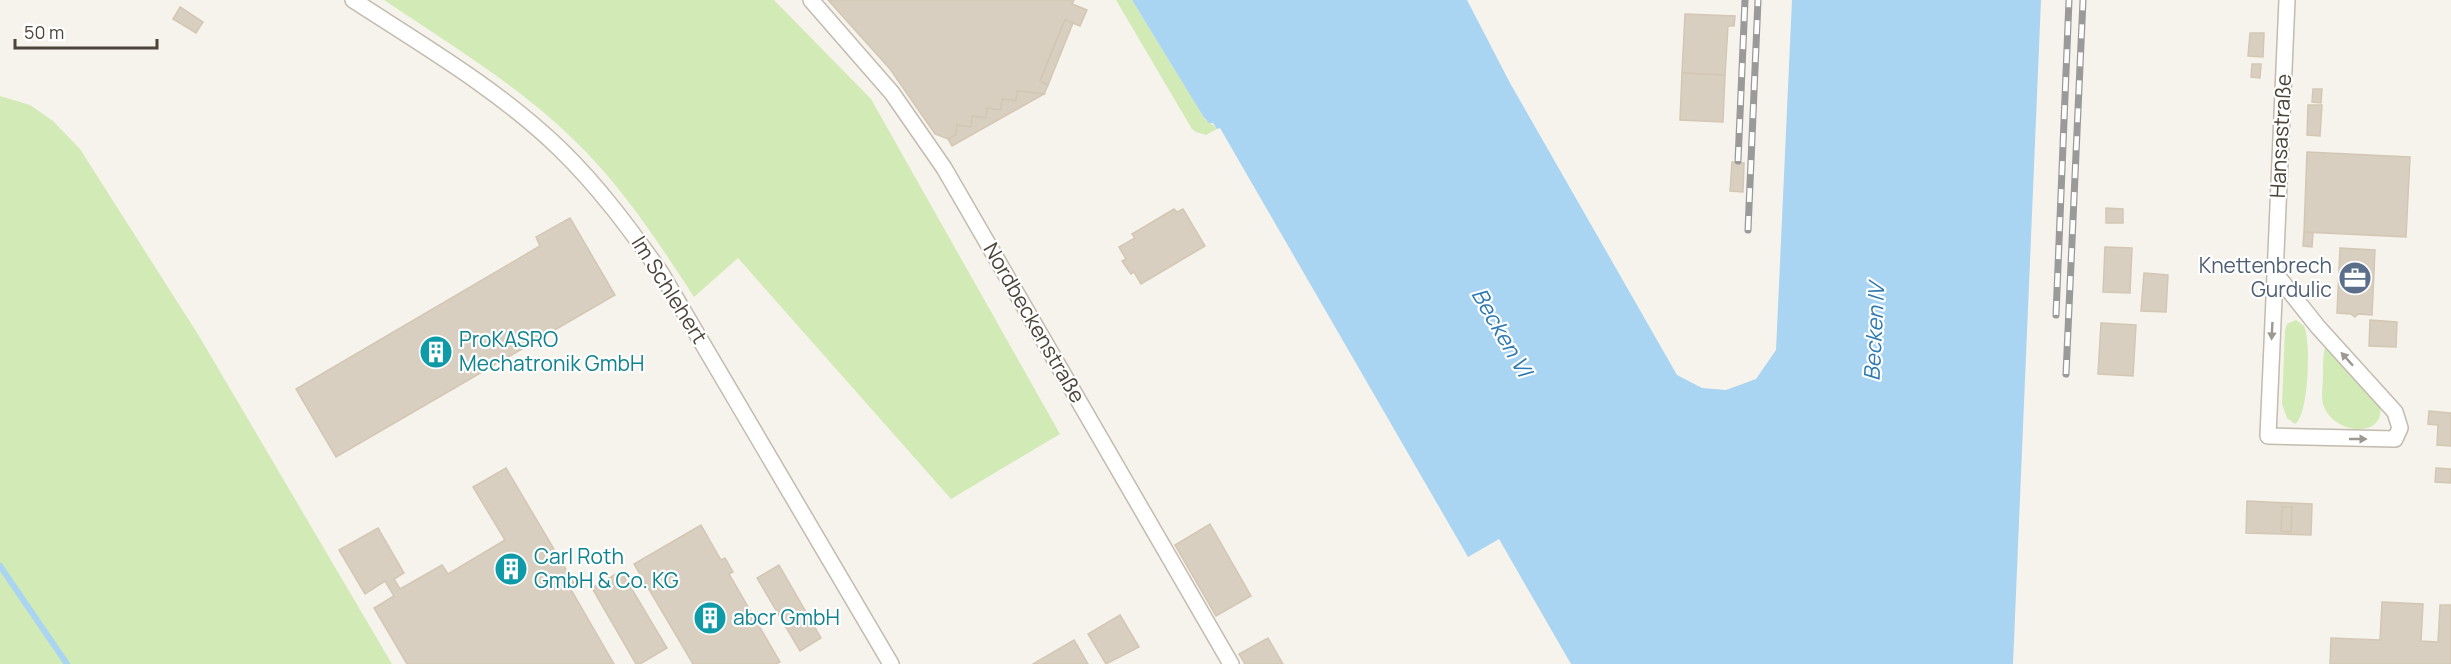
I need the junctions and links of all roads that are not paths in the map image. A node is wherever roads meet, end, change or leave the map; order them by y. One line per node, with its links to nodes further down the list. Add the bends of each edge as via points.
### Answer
1 (353, 0): 5 (street, Im Schlehert, via 511,106 560,149 618,212 661,273)
2 (811, 0): 6 (street, Nordbeckenstraße, via 892,93 944,168)
3 (2288, 0): 4 (street, Hansastraße)
4 (2275, 273): 4 (street, Hansastraße, one-way to 4, via 2268,436 2395,439 2400,428 2395,412)
5 (891, 664)
6 (1231, 664)

